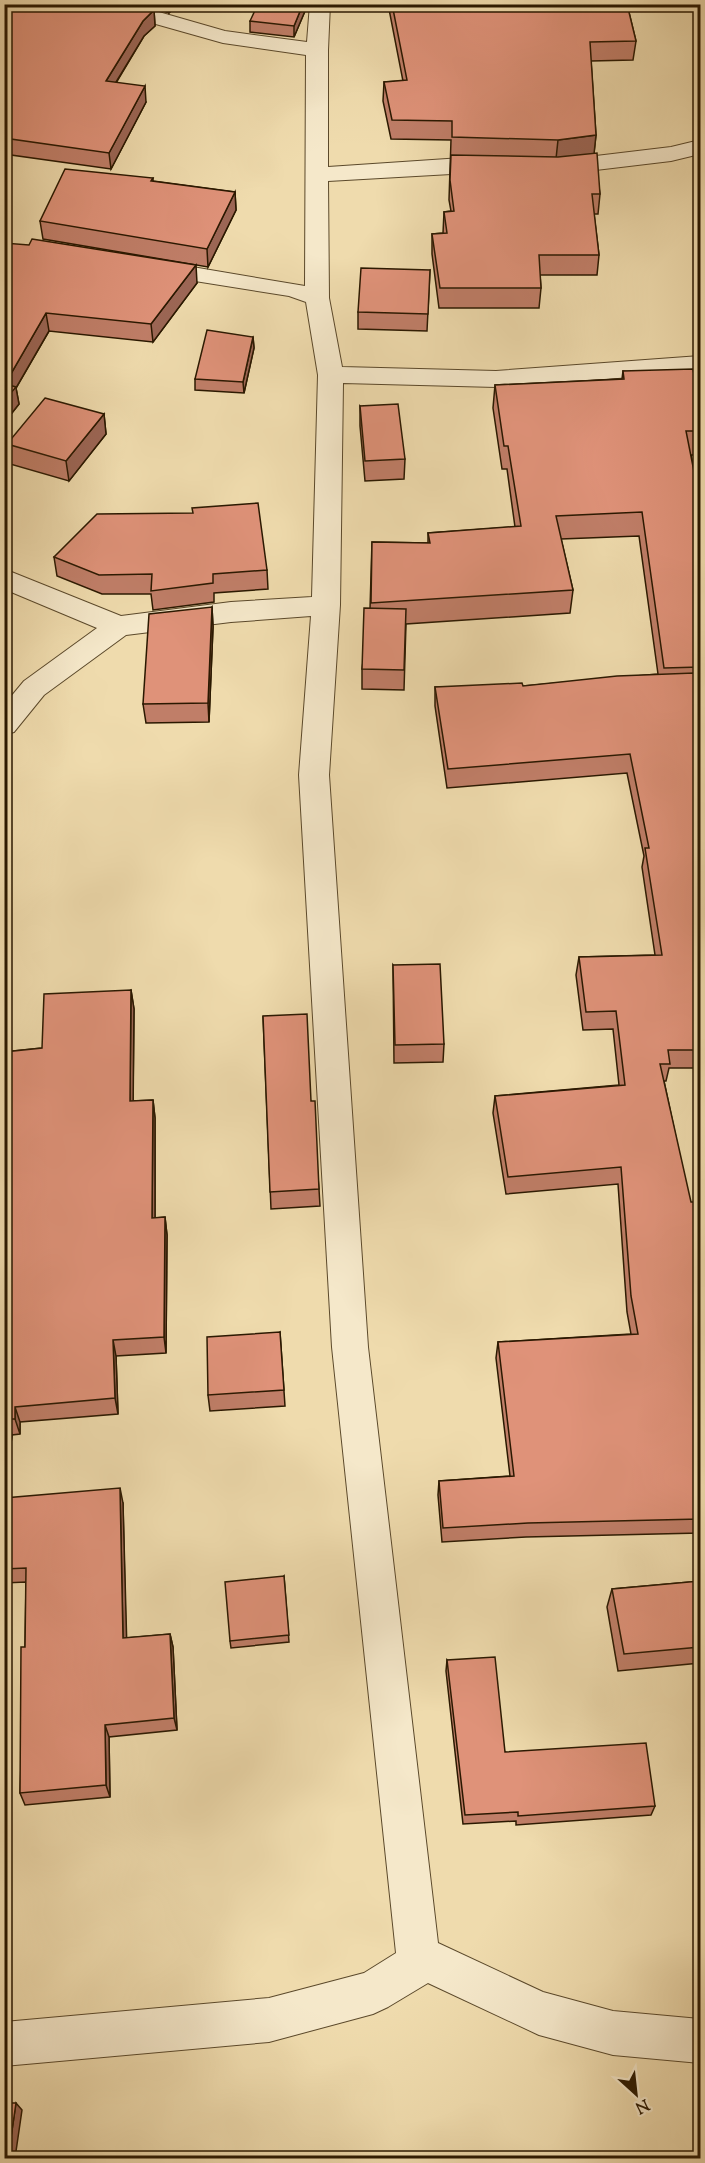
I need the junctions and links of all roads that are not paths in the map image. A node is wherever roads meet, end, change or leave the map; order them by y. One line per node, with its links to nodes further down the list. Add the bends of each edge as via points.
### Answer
1 (106, 4): 3 (street, via 223,37)
2 (320, 4): 3 (street)
3 (317, 50): 5 (street)
4 (700, 147): 5 (street, via 556,168 462,165)
5 (316, 175): 7 (street)
6 (133, 264): 7 (street, via 294,290)
7 (317, 298): 9 (street)
8 (700, 364): 9 (street, via 496,379)
9 (331, 375): 11 (street)
10 (4, 578): 12 (street)
11 (326, 605): 12 (street); 14 (street, via 314,775 350,1347)
12 (119, 626): 13 (street, via 34,688)
13 (4, 725)
14 (418, 1956): 15 (street, via 539,2013 613,2033); 16 (street, via 418,1964 372,1992 269,2020)
15 (700, 2041)
16 (4, 2044)

